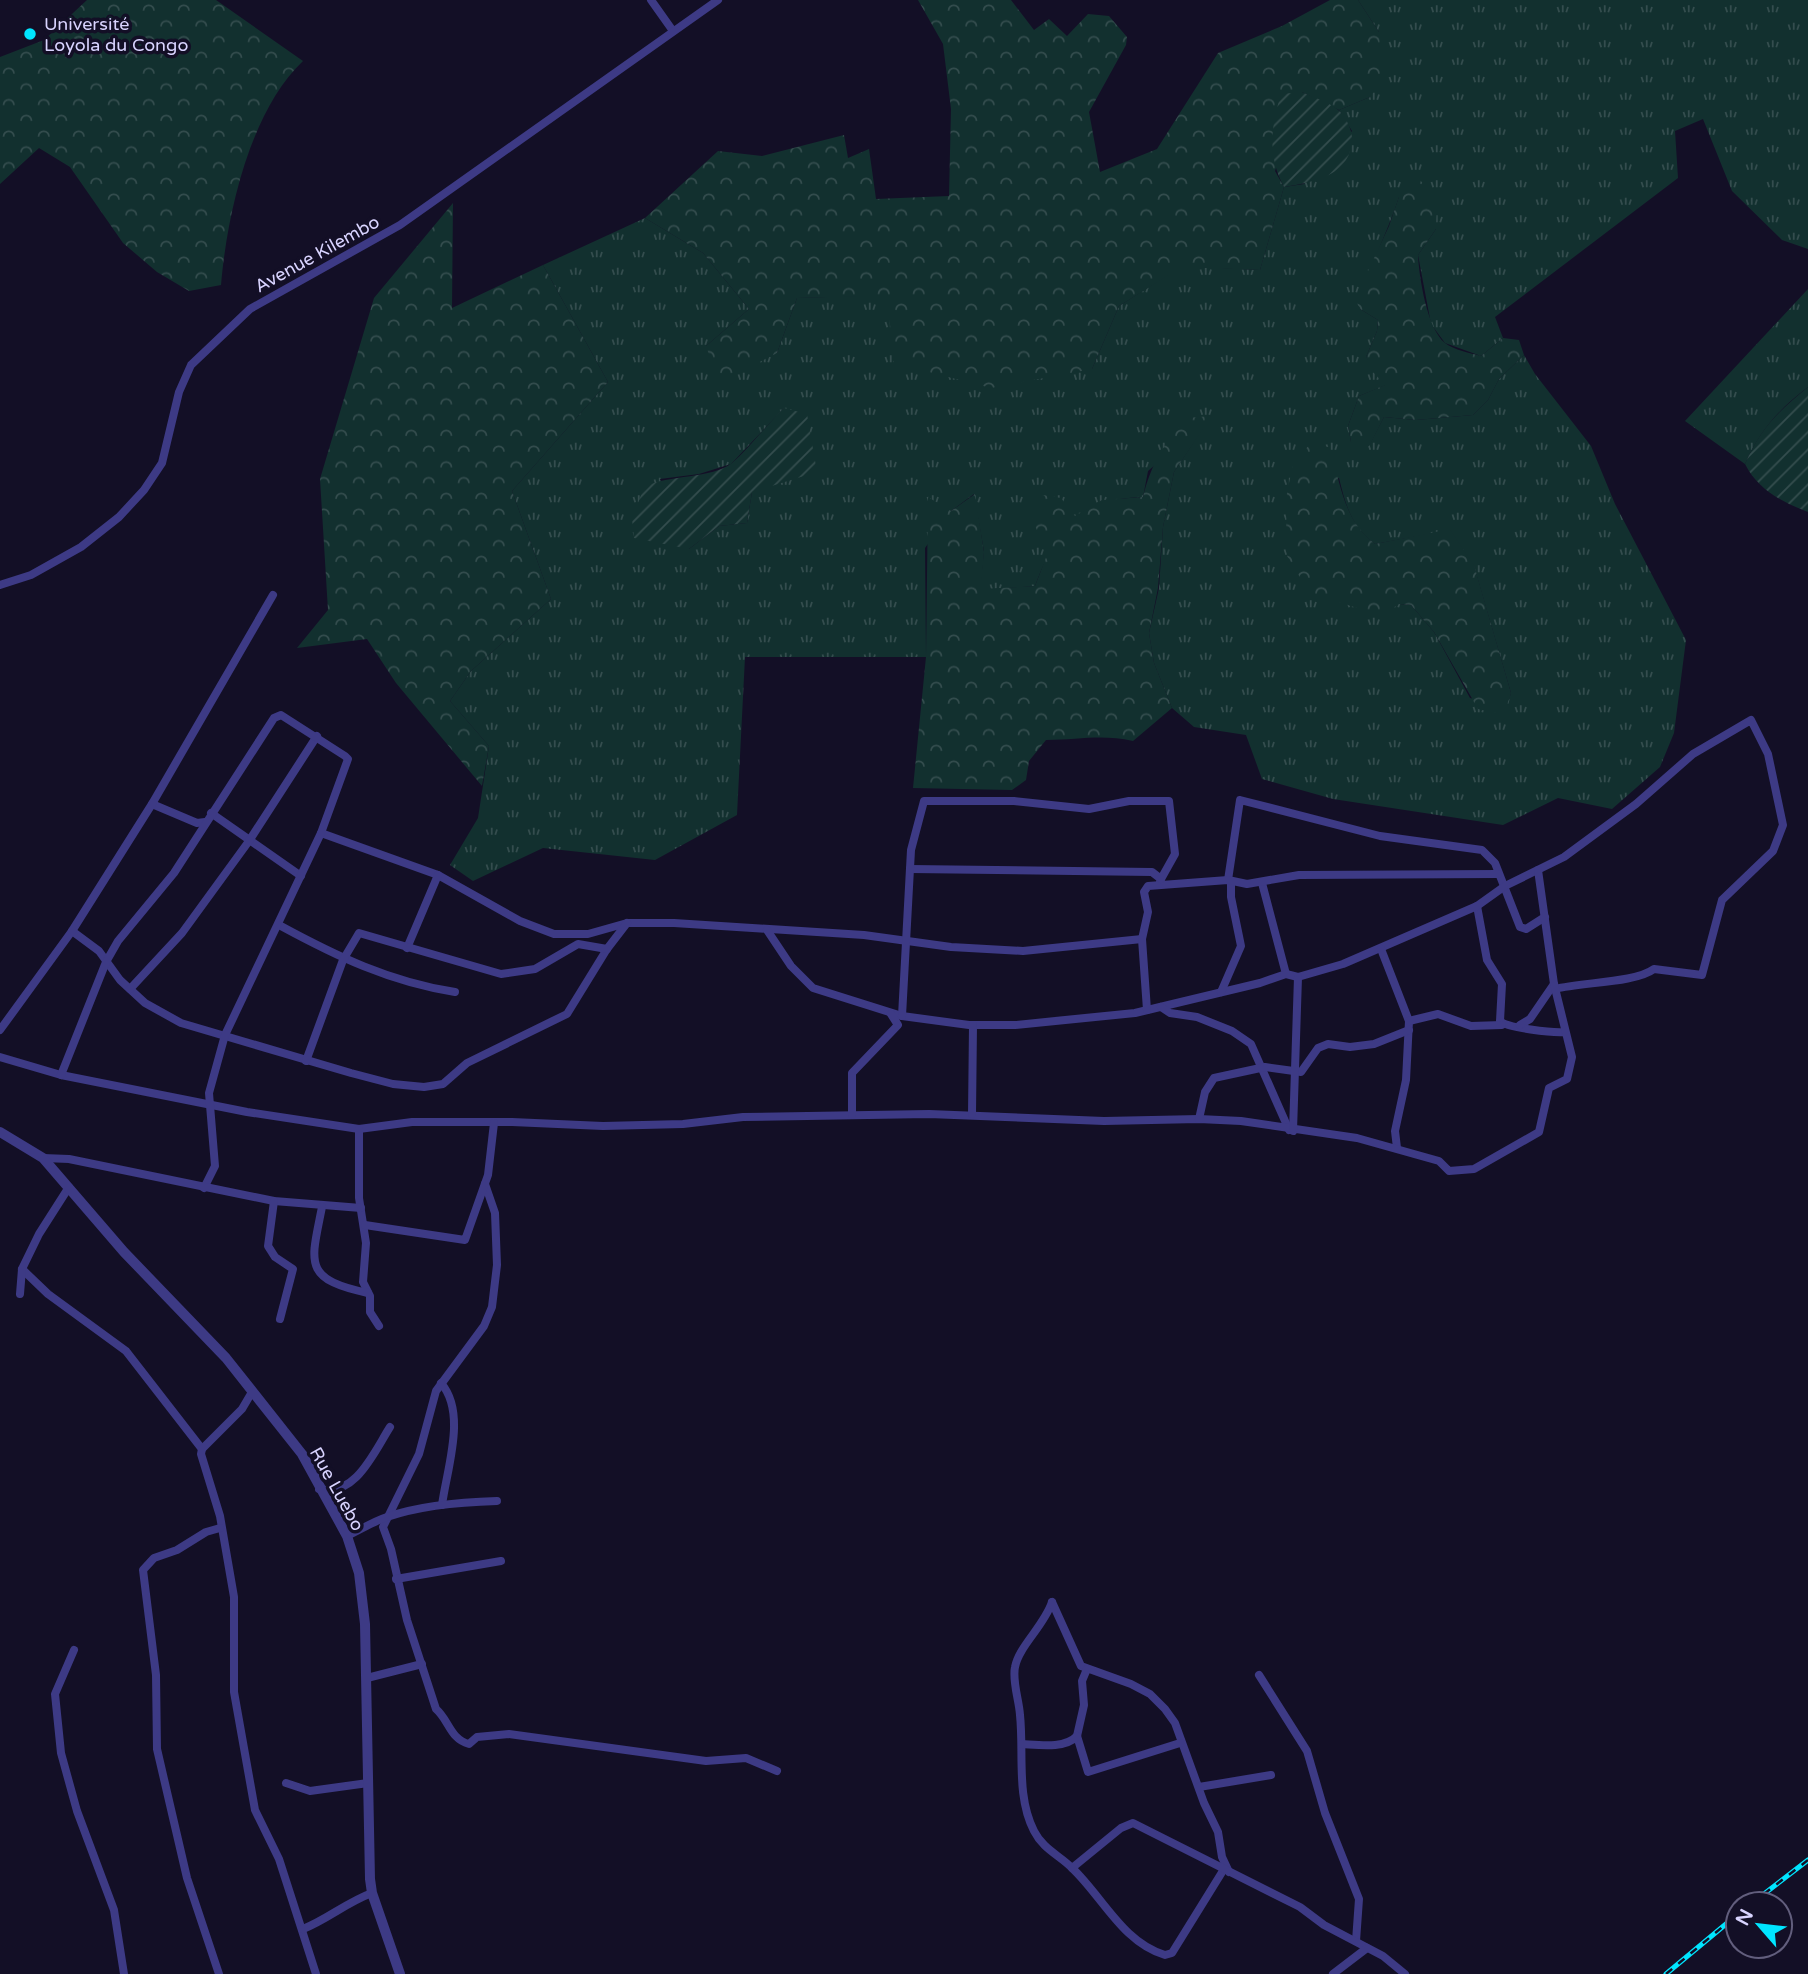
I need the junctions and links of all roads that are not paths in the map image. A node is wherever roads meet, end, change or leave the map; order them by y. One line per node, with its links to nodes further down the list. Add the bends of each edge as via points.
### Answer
1 (651, 0): 3 (street)
2 (718, 0): 3 (street, Avenue Kilembo)
3 (673, 32): 4 (street, Avenue Kilembo, via 400,225 250,309 191,365 162,463 144,490 81,548 32,575)
4 (0, 585)
5 (273, 595): 7 (street)
6 (317, 736): 8 (street, via 277,715); 10 (street, via 348,759); 11 (street)
7 (152, 804): 9 (street, via 197,823); 26 (street)
8 (211, 813): 9 (street); 11 (street)
9 (205, 822): 33 (street, via 174,873)
10 (321, 833): 15 (street); 16 (street)
11 (249, 841): 16 (street); 39 (street, via 183,933)
12 (910, 869): 18 (street, via 1152,872); 18 (street, via 924,801 1014,801 1089,809 1129,801 1169,801 1175,853); 28 (street)
13 (1538, 870): 20 (street); 22 (street); 38 (street, via 1602,831 1693,754 1751,720 1768,754 1783,825 1773,851 1721,900 1702,975 1654,968 1642,978)
14 (1498, 874): 17 (street, via 1495,863 1482,850 1380,836 1240,800); 19 (street, via 1299,875); 20 (street)
15 (438, 875): 23 (street, via 520,921 554,934 588,934); 29 (street)
16 (301, 876): 24 (street)
17 (1229, 881): 18 (street); 19 (street); 41 (street, via 1241,946)
18 (1159, 882): 27 (street, via 1145,888 1148,912)
19 (1262, 883): 34 (street)
20 (1505, 886): 21 (street); 22 (street, via 1520,927 1526,929)
21 (1477, 906): 30 (street); 48 (street, via 1487,960 1502,984)
22 (1545, 917): 38 (street)
23 (627, 923): 25 (street); 31 (street)
24 (279, 925): 32 (street); 52 (street)
25 (767, 930): 28 (street); 44 (street, via 791,966 813,988)
26 (72, 931): 33 (street); 50 (street)
27 (1142, 939): 28 (street, via 1023,951); 43 (street)
28 (905, 941): 45 (street)
29 (407, 948): 31 (street, via 501,974 535,969 578,944); 32 (street, via 359,933)
30 (1381, 948): 35 (street); 47 (street)
31 (607, 949): 54 (street, via 567,1014 467,1063 443,1084 393,1084)
32 (343, 960): 40 (street, via 424,987); 54 (street)
33 (106, 962): 36 (street); 37 (street)
34 (1286, 974): 35 (street); 41 (street)
35 (1298, 977): 56 (street)
36 (99, 980): 37 (street); 57 (street)
37 (120, 980): 39 (street)
38 (1554, 987): 49 (street); 51 (street)
39 (131, 989): 52 (street, via 152,1008 181,1023)
40 (455, 992)
41 (1222, 992): 42 (street)
42 (1161, 1007): 43 (street); 55 (street, via 1232,1031 1251,1044)
43 (1147, 1010): 46 (street, via 1062,1022)
44 (891, 1013): 45 (street); 60 (street, via 898,1025 852,1073)
45 (902, 1016): 46 (street)
46 (973, 1025): 59 (street)
47 (1409, 1025): 48 (street, via 1438,1014 1471,1026); 56 (street, via 1374,1045 1318,1048); 66 (street, via 1405,1091 1395,1131)
48 (1502, 1025): 49 (street)
49 (1520, 1025): 51 (street, via 1543,1033)
50 (0, 1030)
51 (1565, 1032): 66 (street, via 1572,1057 1570,1071 1566,1080 1549,1088 1539,1132 1474,1169 1449,1171 1439,1161)
52 (225, 1035): 54 (street); 58 (street)
53 (0, 1057): 57 (street)
54 (306, 1061)
55 (1260, 1068): 56 (street); 61 (street, via 1214,1078 1205,1092); 64 (street)
56 (1296, 1073): 64 (street)
57 (61, 1075): 58 (street)
58 (209, 1104): 63 (street); 70 (street, via 215,1166)
59 (972, 1114): 60 (street); 61 (street, via 1104,1121)
60 (852, 1115): 62 (street, via 603,1126)
61 (1199, 1119): 64 (street)
62 (495, 1123): 63 (street, via 412,1122); 68 (street)
63 (359, 1129): 73 (street)
64 (1291, 1130): 66 (street)
65 (0, 1132): 67 (street, Rue Luebo)
66 (1397, 1148)
67 (43, 1158): 69 (street, Rue Luebo); 70 (street)
68 (485, 1184): 74 (street); 75 (street)
69 (69, 1187): 77 (street); 83 (street, Rue Luebo)
70 (204, 1188): 71 (street)
71 (274, 1201): 72 (street); 80 (street, via 268,1246 293,1269)
72 (322, 1207): 73 (street); 78 (street, via 315,1267 333,1282)
73 (361, 1209): 76 (street)
74 (495, 1213): 75 (street, via 485,1212); 82 (street, via 497,1265 492,1307)
75 (473, 1222): 76 (street, via 463,1241)
76 (365, 1225): 78 (street, via 363,1282)
77 (22, 1269): 79 (street); 85 (street, via 48,1294 126,1351)
78 (368, 1293): 81 (street, via 370,1312)
79 (20, 1294)
80 (280, 1319)
81 (379, 1326)
82 (441, 1383): 88 (street, via 450,1394 454,1414); 89 (street, via 419,1454)
83 (252, 1392): 85 (street, via 242,1409); 86 (street, Rue Luebo, via 302,1454)
84 (390, 1427): 86 (street, via 349,1483 338,1491)
85 (202, 1449): 90 (street)
86 (319, 1489): 91 (street, Rue Luebo)
87 (497, 1501): 88 (street)
88 (442, 1505): 89 (street)
89 (387, 1517): 91 (street); 93 (street, via 383,1527)
90 (220, 1528): 110 (street, via 234,1597 234,1692 255,1810 279,1859); 114 (street, via 154,1558 143,1570 156,1675 156,1749 187,1878)
91 (347, 1536): 98 (street, Rue Luebo, via 363,1598)
92 (501, 1562): 93 (street)
93 (396, 1579): 95 (street)
94 (74, 1650): 113 (street, via 55,1694 61,1754 114,1910)
95 (422, 1664): 98 (street); 102 (street, via 436,1709 463,1743 509,1734 706,1761 747,1758)
96 (1087, 1669): 99 (street); 100 (street, via 1150,1694 1175,1723); 101 (street, via 1077,1660 1052,1602 1045,1622 1014,1669)
97 (1259, 1675): 111 (street, via 1307,1751 1325,1813 1359,1899)
98 (367, 1678): 105 (street, Rue Luebo)
99 (1077, 1736): 100 (street, via 1090,1773); 101 (street, via 1055,1745)
100 (1180, 1743): 106 (street)
101 (1022, 1744): 107 (street, via 1022,1785 1030,1821 1049,1852)
102 (777, 1771)
103 (1271, 1775): 106 (street)
104 (286, 1783): 105 (street, via 310,1791)
105 (368, 1783): 109 (street, Rue Luebo)
106 (1199, 1787): 108 (street, via 1218,1832)
107 (1072, 1868): 108 (street, via 1133,1823); 108 (street, via 1121,1925 1165,1955 1172,1953)
108 (1226, 1870): 111 (street)
109 (372, 1893): 110 (street); 116 (street, Rue Luebo)
110 (303, 1929): 115 (street)
111 (1356, 1941): 112 (street)
112 (1367, 1948): 117 (street); 118 (street)
113 (124, 1974)
114 (219, 1974)
115 (316, 1974)
116 (400, 1974)
117 (1333, 1974)
118 (1405, 1974)

